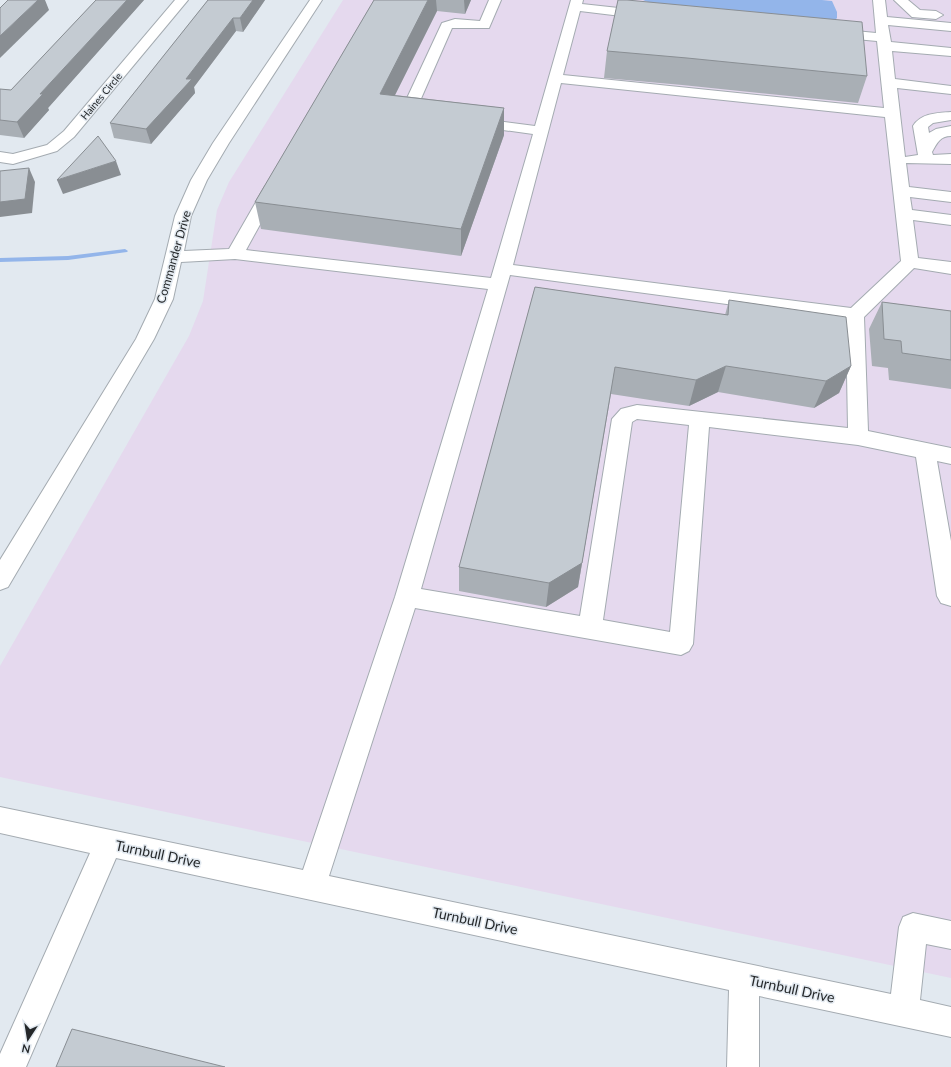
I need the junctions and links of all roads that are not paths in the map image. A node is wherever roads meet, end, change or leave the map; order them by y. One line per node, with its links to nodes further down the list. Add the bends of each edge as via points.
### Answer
1 (182, 0): 25 (street, Haines Circle, via 69,134 52,148 13,159)
2 (316, 0): 34 (street, Commander Drive, via 221,143 200,180 183,216)
3 (495, 0): 20 (street, via 484,25 455,23 447,26 408,111 414,115)
4 (879, 0): 13 (street)
5 (887, 0): 8 (street, via 890,7 897,11)
6 (900, 0): 8 (street)
7 (576, 4): 9 (street); 15 (street)
8 (917, 14): 10 (street)
9 (655, 16)
10 (951, 17)
11 (951, 27): 13 (street)
12 (821, 32): 13 (street)
13 (884, 35): 14 (street); 16 (street)
14 (951, 52)
15 (555, 78): 18 (street); 22 (street)
16 (890, 83): 17 (street); 18 (street)
17 (951, 90)
18 (893, 112): 27 (street)
19 (951, 116): 24 (street, via 928,119 920,126)
20 (437, 118)
21 (460, 120): 22 (street)
22 (541, 130): 37 (street)
23 (951, 130): 24 (street, via 933,136)
24 (926, 155): 26 (street); 27 (street)
25 (0, 157)
26 (951, 159)
27 (899, 164): 29 (street)
28 (277, 178): 33 (street)
29 (902, 191): 30 (street); 31 (street)
30 (951, 197)
31 (905, 214): 32 (street); 35 (street)
32 (951, 220)
33 (235, 254): 34 (street); 37 (street)
34 (175, 257): 43 (street, Commander Drive, via 164,299 145,340)
35 (910, 262): 36 (street); 38 (street)
36 (951, 268)
37 (501, 277): 38 (street); 45 (street)
38 (855, 315): 40 (street)
39 (700, 419): 40 (street); 46 (street, via 637,412 622,419); 46 (street, via 681,644)
40 (858, 437): 41 (street)
41 (925, 451): 42 (street); 44 (street, via 948,596)
42 (951, 456)
43 (0, 580)
44 (951, 596)
45 (407, 597): 46 (street); 49 (street)
46 (590, 628)
47 (0, 820): 48 (street, Turnbull Drive)
48 (108, 844): 49 (street, Turnbull Drive); 54 (street)
49 (312, 886): 51 (street, Turnbull Drive)
50 (951, 935): 52 (street, via 913,927)
51 (744, 978): 52 (street, Turnbull Drive); 55 (street)
52 (904, 1012): 53 (street, Turnbull Drive)
53 (951, 1022)
54 (10, 1067)
55 (742, 1067)

